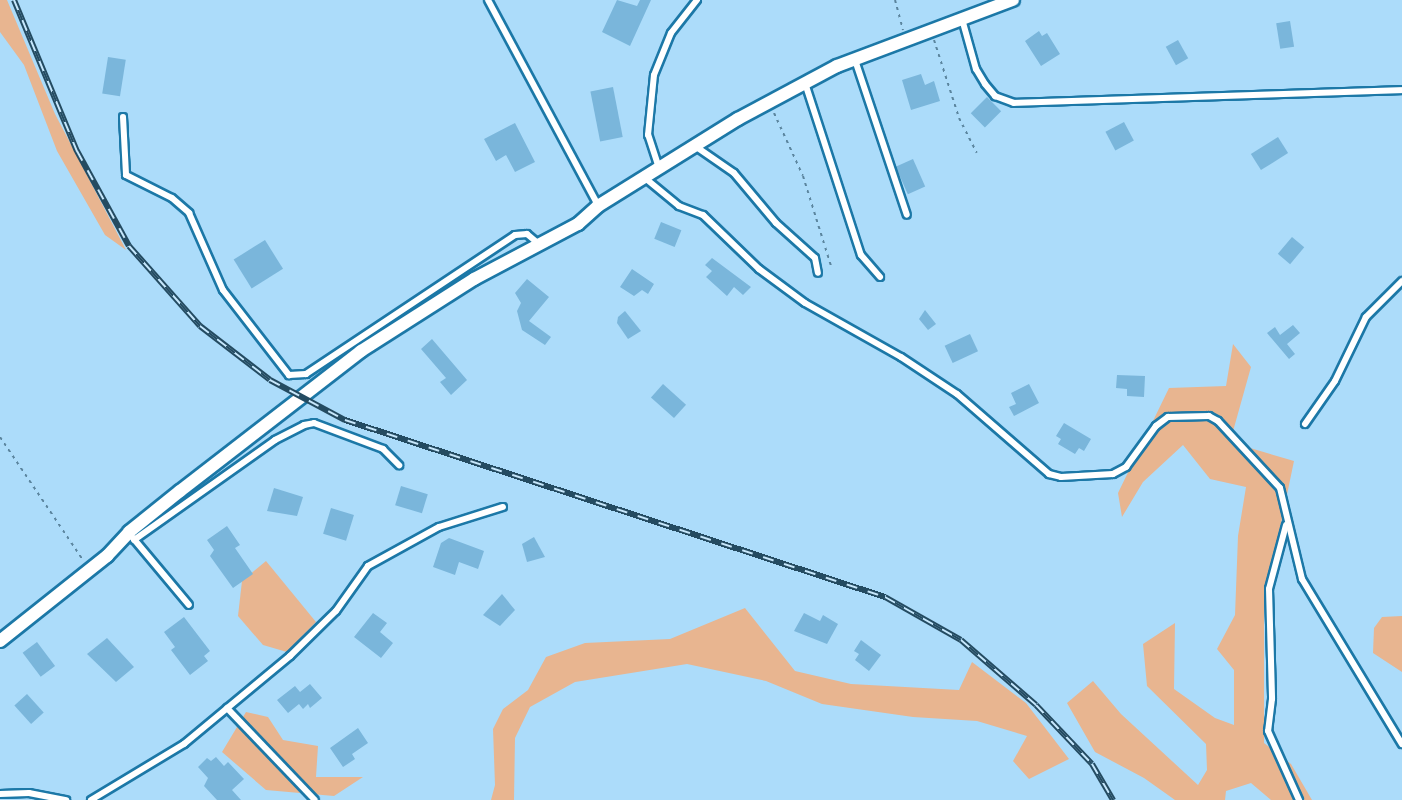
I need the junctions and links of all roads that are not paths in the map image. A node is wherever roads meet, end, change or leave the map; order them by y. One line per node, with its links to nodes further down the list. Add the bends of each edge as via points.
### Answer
1 (488, 0): 12 (lane)
2 (697, 0): 10 (lane, via 671,33 654,75 648,135)
3 (1013, 0): 4 (street)
4 (962, 18): 5 (street); 7 (lane, via 976,69 985,84 995,96 1014,103)
5 (855, 59): 6 (street); 13 (lane)
6 (805, 83): 9 (street); 16 (lane, via 861,255)
7 (1402, 90)
8 (123, 117): 14 (lane, via 126,175 172,198 189,213 223,290 289,375 306,374 515,235 527,234)
9 (694, 146): 10 (street); 15 (lane, via 734,172 776,223 815,258)
10 (659, 168): 11 (street)
11 (645, 178): 12 (street); 21 (lane, via 679,206 703,215 759,270 805,303 957,394 1049,474 1113,474 1131,462 1161,421 1209,416 1280,488)
12 (598, 206): 14 (street, via 578,224)
13 (907, 215)
14 (540, 245): 22 (street, via 474,279 362,351)
15 (818, 273)
16 (880, 277)
17 (1402, 281): 18 (lane, via 1366,317 1335,381)
18 (1305, 424)
19 (399, 465): 22 (lane, via 382,449 314,423 304,425 275,440)
20 (503, 507): 25 (lane, via 439,527 368,566 320,629)
21 (1288, 522): 26 (lane, via 1302,579); 31 (lane, via 1269,589 1272,699 1268,731)
22 (132, 536): 23 (lane); 24 (street)
23 (189, 605)
24 (0, 641)
25 (227, 708): 29 (lane, via 184,744); 30 (lane)
26 (1402, 744)
27 (0, 794): 28 (lane, via 29,793)
28 (66, 800)
29 (91, 800)
30 (315, 800)
31 (1299, 800)

